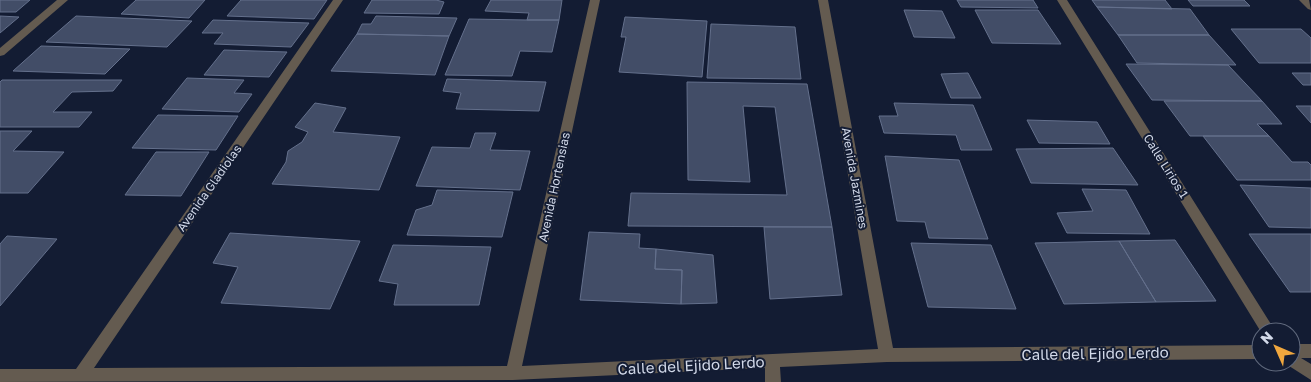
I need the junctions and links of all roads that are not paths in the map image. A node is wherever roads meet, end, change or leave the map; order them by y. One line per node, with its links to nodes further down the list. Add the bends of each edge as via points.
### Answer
1 (63, 0): 8 (street)
2 (338, 0): 15 (street, Avenida Gladiolas)
3 (595, 0): 13 (street, Avenida Hortensias)
4 (823, 0): 11 (street, Avenida Jazmines)
5 (1062, 0): 9 (street, Calle Lirios 1)
6 (1304, 0): 7 (street)
7 (1311, 7)
8 (0, 53)
9 (1264, 322)
10 (1251, 352): 11 (street, Calle del Ejido Lerdo)
11 (887, 356): 12 (street, Calle del Ejido Lerdo)
12 (772, 360): 13 (street, Calle del Ejido Lerdo); 17 (street)
13 (513, 373): 16 (street, Calle del Ejido Lerdo)
14 (0, 376): 15 (street, Calle del Ejido Lerdo)
15 (80, 376): 16 (street, Calle del Ejido Lerdo)
16 (366, 378)
17 (773, 382)

